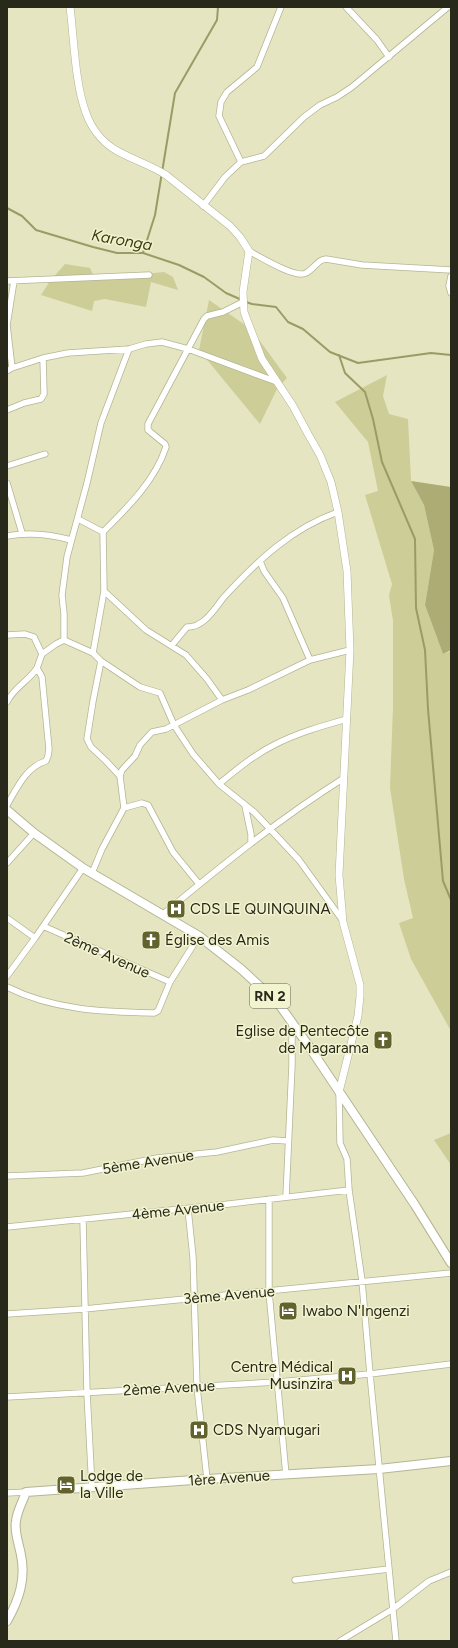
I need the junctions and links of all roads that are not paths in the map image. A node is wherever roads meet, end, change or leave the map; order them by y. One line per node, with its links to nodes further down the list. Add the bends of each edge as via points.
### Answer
1 (70, 7): 7 (street, via 79,86 93,128 105,142 166,175)
2 (282, 7): 6 (street, via 257,67 227,92 221,102 219,116)
3 (346, 7): 5 (street)
4 (448, 7): 5 (street)
5 (389, 57): 6 (street, via 352,88 304,117 264,156)
6 (241, 162): 7 (street, via 225,177)
7 (203, 206): 8 (street, via 235,232)
8 (249, 251): 9 (street, via 269,262 304,275 321,260 326,259 362,265); 15 (street)
9 (451, 270)
10 (149, 276): 13 (street)
11 (451, 276): 14 (street)
12 (7, 281): 13 (street)
13 (14, 281): 19 (street, via 7,325)
14 (451, 293)
15 (243, 302): 17 (street, via 224,312 207,316); 20 (street, via 244,312 262,359)
16 (129, 349): 17 (street, via 162,342); 18 (street, via 82,351); 26 (street, via 101,423)
17 (188, 349): 20 (street); 27 (street, via 147,428 165,444 165,450 145,486)
18 (43, 358): 19 (street); 21 (street, via 43,398)
19 (9, 369)
20 (278, 382): 25 (street, via 320,455 331,482)
21 (7, 410)
22 (45, 454): 23 (street)
23 (7, 466)
24 (7, 482): 28 (street)
25 (338, 512): 31 (street, via 303,528); 36 (street, via 347,571)
26 (78, 519): 27 (street); 30 (street)
27 (103, 532): 32 (street)
28 (22, 533): 29 (street); 30 (street)
29 (7, 536)
30 (70, 540): 34 (street, via 62,596)
31 (260, 561): 35 (street, via 208,617 191,627 187,626); 39 (street, via 283,598)
32 (104, 591): 35 (street, via 146,630); 37 (street)
33 (7, 635): 38 (street, via 24,634 34,637)
34 (64, 640): 37 (street); 38 (street)
35 (172, 645): 42 (street, via 197,667)
36 (350, 650): 39 (street); 44 (street)
37 (93, 653): 40 (street)
38 (42, 654): 41 (street)
39 (310, 660): 42 (street)
40 (101, 661): 45 (street, via 140,687 160,692); 46 (street, via 87,739 91,747)
41 (37, 668): 43 (street, via 21,683); 49 (street, via 42,677 48,756 46,761 30,770)
42 (222, 700): 45 (street)
43 (7, 702)
44 (347, 719): 47 (street); 48 (street, via 304,732 274,745)
45 (174, 725): 46 (street, via 150,734); 48 (street, via 189,749)
46 (120, 776): 51 (street)
47 (344, 778): 53 (street); 62 (street, via 339,875)
48 (219, 784): 50 (street)
49 (7, 805)
50 (244, 806): 53 (street, via 254,812); 55 (street, via 252,834)
51 (124, 808): 58 (street); 59 (street, via 142,803 148,805 173,852)
52 (7, 810): 54 (main road, RN 2)
53 (270, 829): 55 (street); 62 (street, via 299,860)
54 (34, 832): 56 (street); 57 (main road, RN 2)
55 (251, 842): 59 (street)
56 (7, 863)
57 (83, 868): 58 (main road, RN 2); 63 (street)
58 (92, 873): 60 (main road, RN 2)
59 (199, 884): 60 (street)
60 (162, 915): 64 (main road, RN 2)
61 (7, 918): 65 (street)
62 (343, 922): 70 (street, via 360,985 360,996 358,1016)
63 (43, 926): 65 (street); 67 (street, 2ème Avenue)
64 (199, 936): 67 (street); 69 (main road, RN 2, via 252,979 281,1007)
65 (35, 938): 66 (street)
66 (7, 976)
67 (170, 982): 68 (street, via 158,1011 154,1013 103,1012 44,1003)
68 (7, 987)
69 (292, 1022): 70 (main road, RN 2); 71 (street)
70 (339, 1092): 73 (street, via 340,1143 346,1159); 79 (main road, RN 2, via 416,1205)
71 (288, 1141): 72 (street, 5ème Avenue, via 273,1140 217,1152 157,1158 82,1173); 74 (street)
72 (7, 1176)
73 (349, 1190): 74 (street, 4ème Avenue); 81 (street)
74 (286, 1197): 75 (street, 4ème Avenue)
75 (269, 1199): 76 (street, 4ème Avenue); 82 (street)
76 (188, 1208): 77 (street, 4ème Avenue); 83 (street)
77 (83, 1220): 78 (street, 4ème Avenue); 84 (street)
78 (7, 1227)
79 (451, 1263)
80 (451, 1273): 81 (street, 3ème Avenue)
81 (362, 1281): 82 (street, 3ème Avenue); 87 (street)
82 (269, 1292): 83 (street, 3ème Avenue); 88 (street)
83 (194, 1298): 84 (street, 3ème Avenue); 89 (street)
84 (84, 1309): 85 (street, 3ème Avenue); 90 (street)
85 (7, 1314)
86 (451, 1364): 87 (street, 2ème Avenue)
87 (370, 1374): 88 (street, 2ème Avenue); 93 (street)
88 (277, 1382): 89 (street, 2ème Avenue); 94 (street)
89 (197, 1387): 90 (street, 2ème Avenue); 95 (street)
90 (87, 1393): 91 (street, 2ème Avenue); 96 (street)
91 (7, 1398)
92 (451, 1461): 93 (main road, 1ère Avenue)
93 (379, 1469): 94 (main road, 1ère Avenue); 99 (street)
94 (286, 1474): 95 (main road, 1ère Avenue)
95 (207, 1479): 96 (main road, 1ère Avenue)
96 (92, 1488): 97 (main road, 1ère Avenue)
97 (26, 1492): 98 (street, 1ère Avenue); 103 (main road, via 15,1531 23,1573 22,1582 15,1607)
98 (7, 1493)
99 (389, 1569): 101 (street); 102 (street)
100 (451, 1572): 102 (street, via 430,1581)
101 (295, 1580)
102 (392, 1609): 104 (street); 105 (street)
103 (7, 1621)
104 (340, 1641)
105 (396, 1641)

